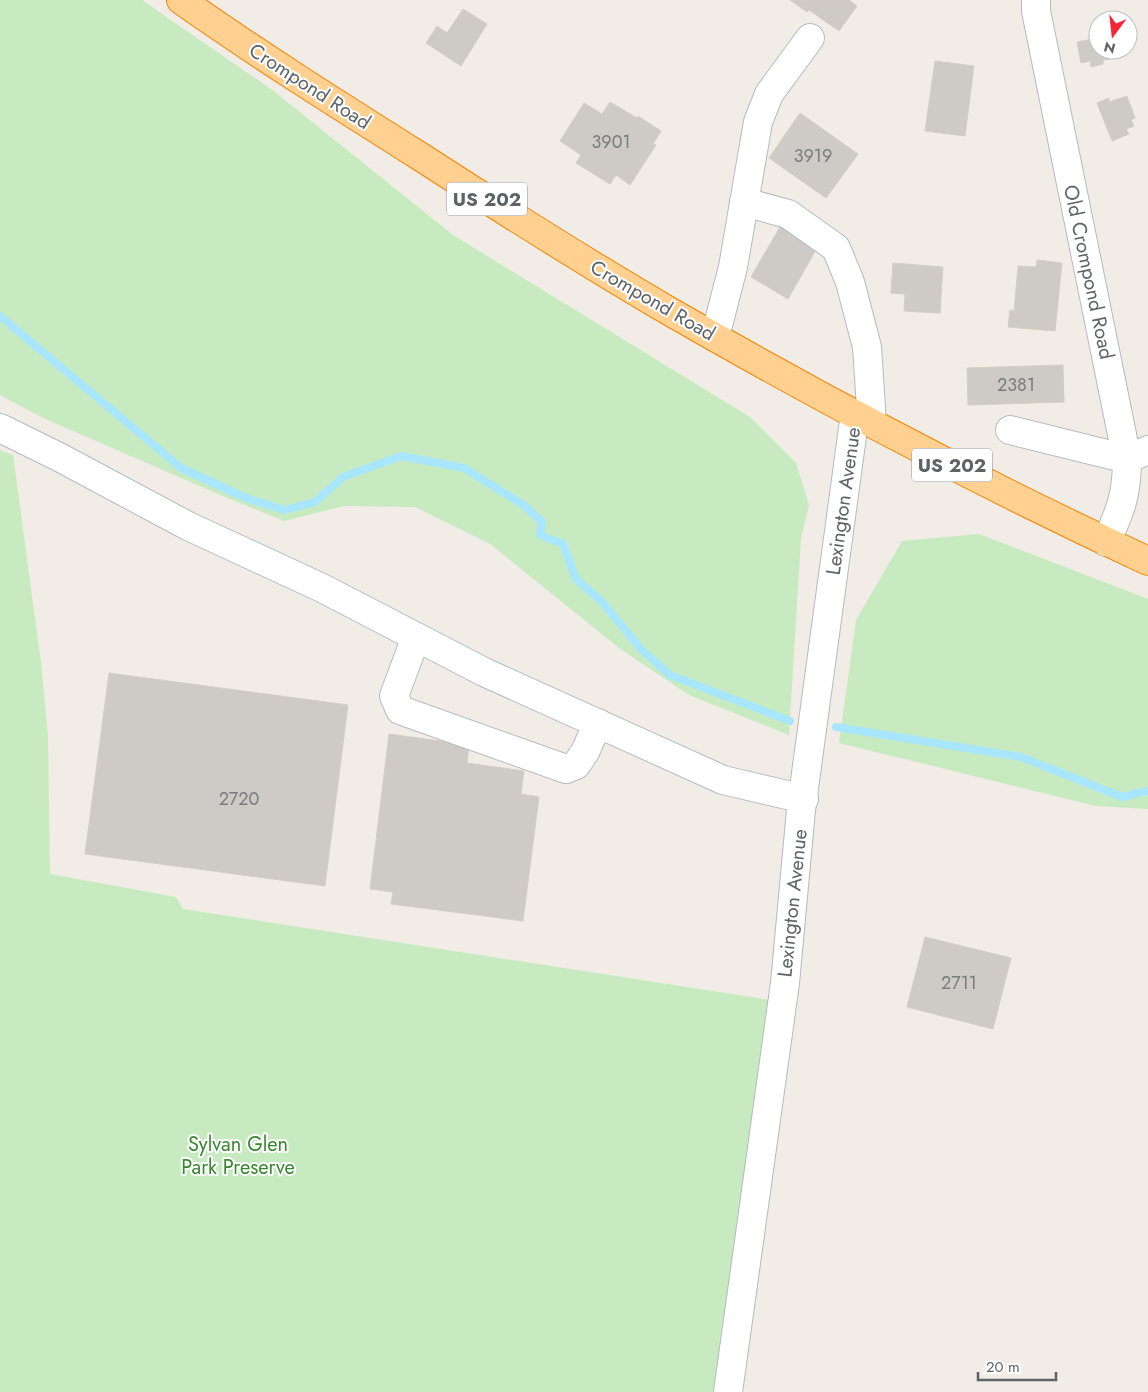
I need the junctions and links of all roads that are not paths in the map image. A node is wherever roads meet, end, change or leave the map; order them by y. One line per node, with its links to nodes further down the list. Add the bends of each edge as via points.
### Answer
1 (1036, 0): 9 (street, Old Crompond Road, via 1084,253)
2 (192, 3): 5 (highway, Crompond Road / US 202, via 307,86 589,263)
3 (810, 38): 4 (street, via 769,94 758,122)
4 (744, 202): 5 (street, via 733,267); 6 (street, Lexington Avenue, via 788,214 836,248 850,282 867,347)
5 (715, 337): 6 (highway, Crompond Road / US 202)
6 (864, 418): 10 (highway, Crompond Road / US 202); 14 (street, Lexington Avenue)
7 (0, 428): 12 (street, via 188,526 322,588)
8 (1010, 430): 9 (street)
9 (1138, 454): 10 (street, Old Crompond Road, via 1121,510)
10 (1106, 542): 11 (highway, Crompond Road / US 202)
11 (1148, 561)
12 (416, 637): 13 (street, via 484,672); 13 (street, via 394,696 400,710 566,769 576,765)
13 (598, 723): 14 (street, via 723,780)
14 (804, 799): 15 (street, Lexington Avenue, via 785,983)
15 (728, 1392)

